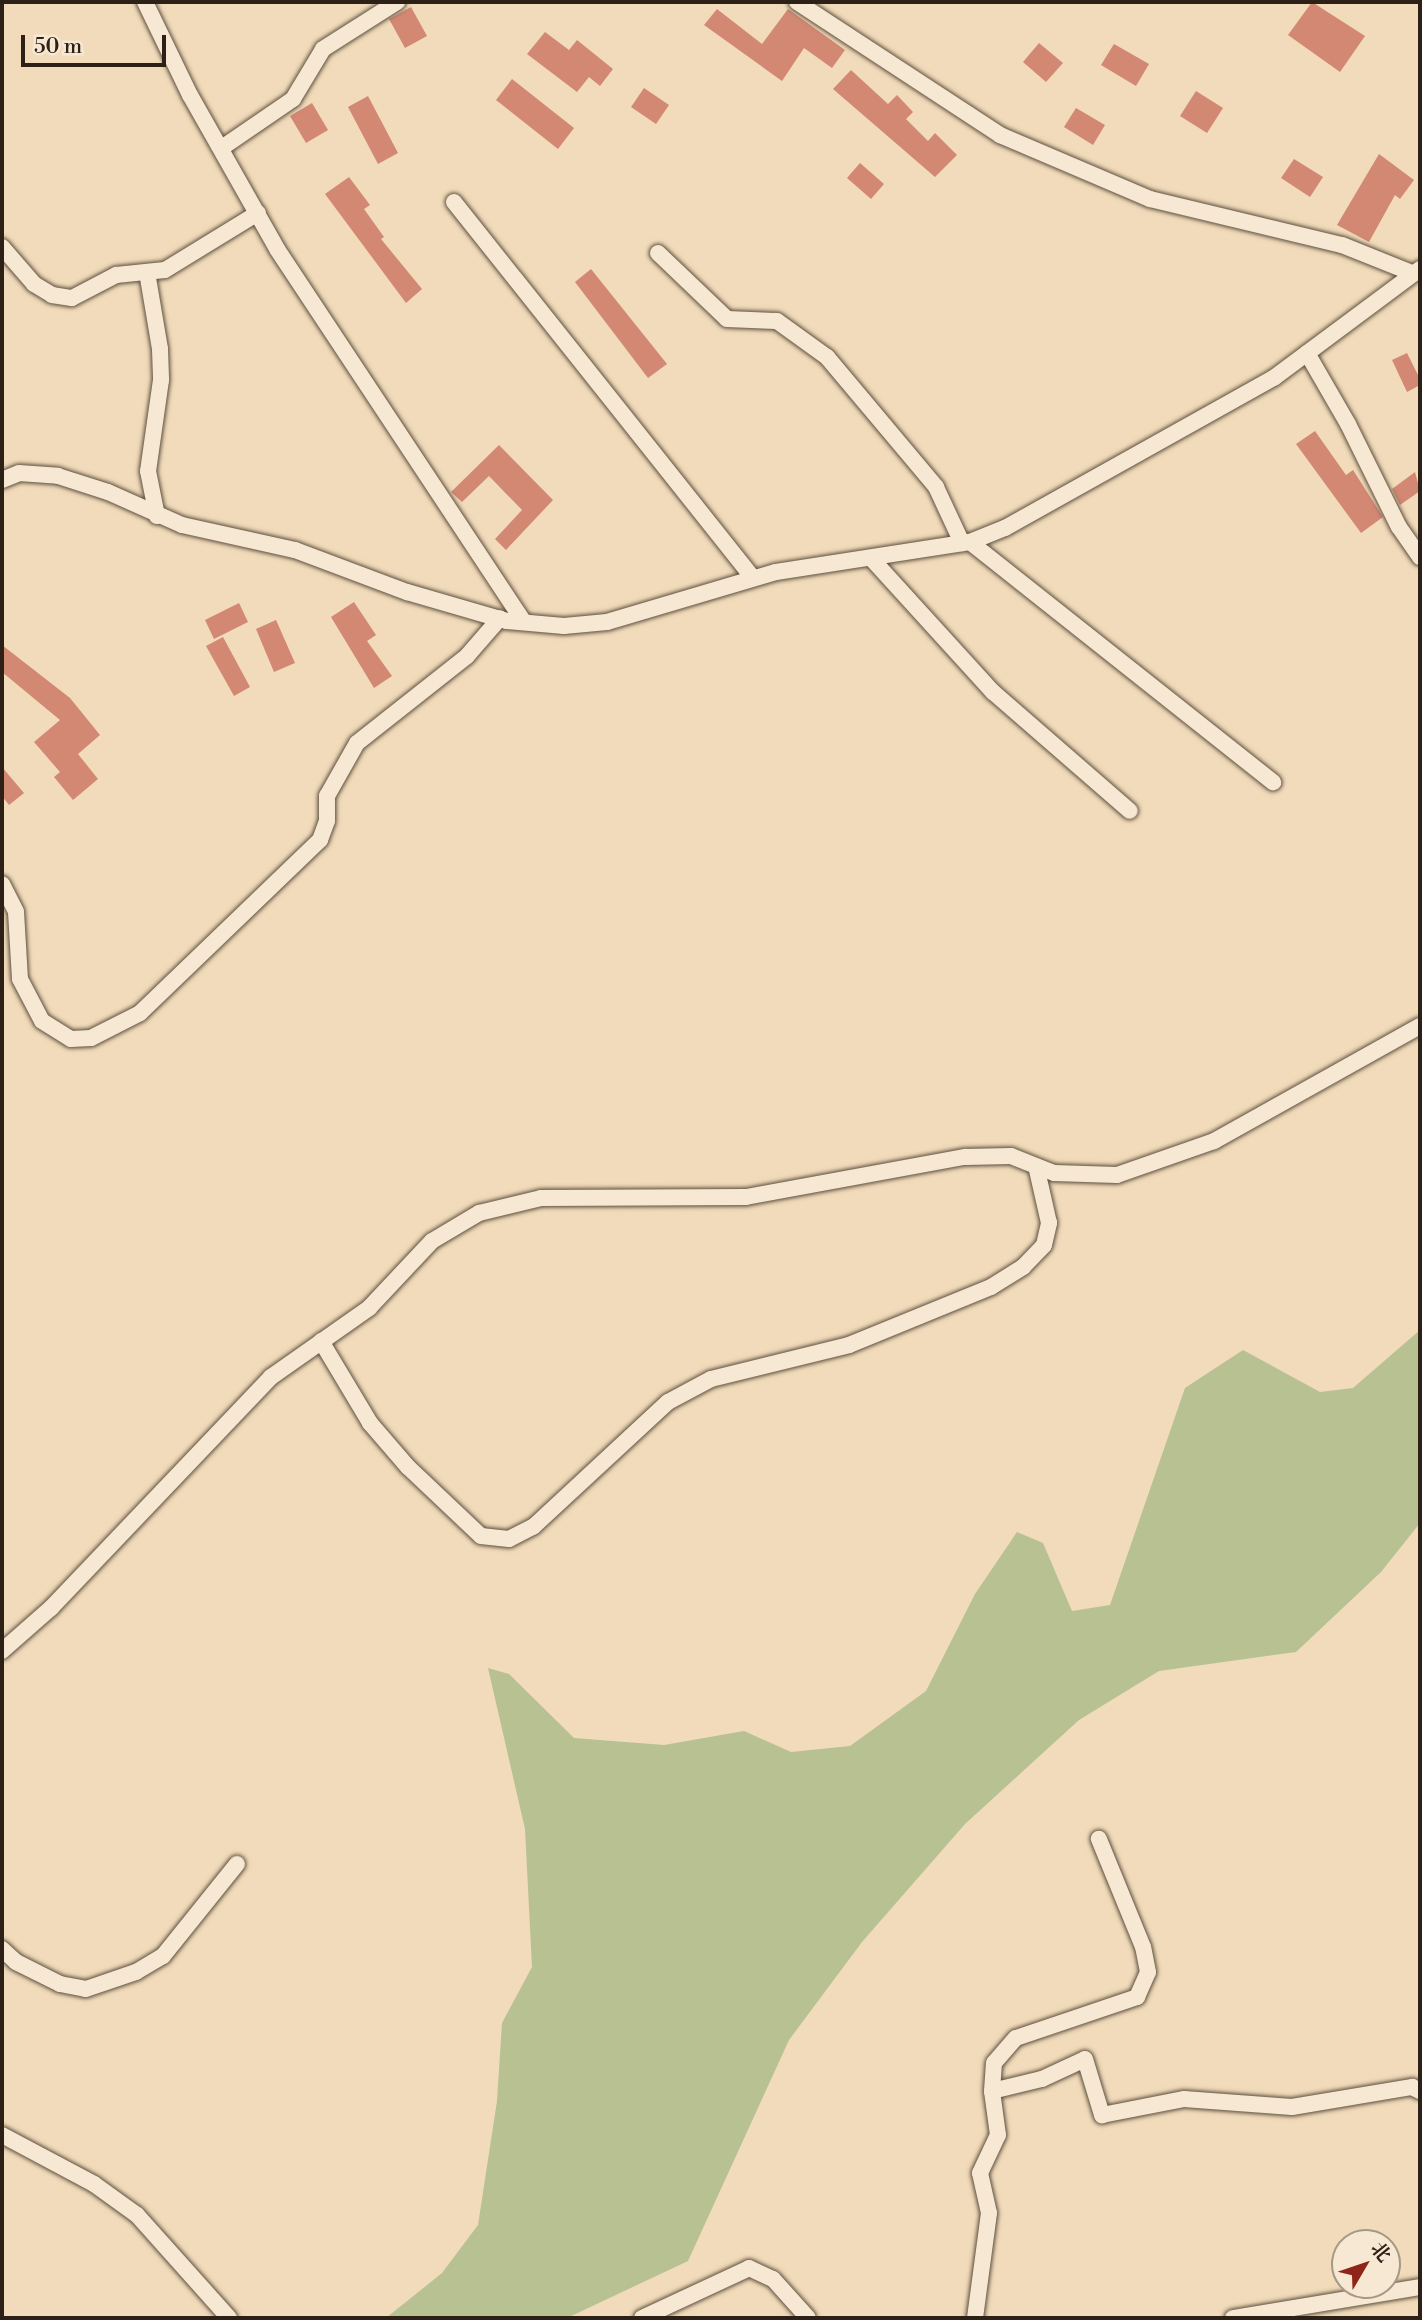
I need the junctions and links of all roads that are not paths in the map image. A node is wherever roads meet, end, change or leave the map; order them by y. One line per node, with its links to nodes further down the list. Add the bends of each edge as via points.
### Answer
1 (145, 2): 4 (street, via 190,95)
2 (397, 2): 4 (street, via 323,49 293,99)
3 (797, 2): 9 (street, via 1000,135 1150,199 1342,245)
4 (223, 147): 6 (street)
5 (454, 202): 17 (street)
6 (258, 213): 10 (street, via 165,270); 19 (street, via 277,249)
7 (2, 247): 10 (street, via 34,284 52,295 72,298 116,275)
8 (658, 253): 14 (street, via 727,319 777,321 827,357 936,486)
9 (1416, 271): 11 (street)
10 (147, 272): 13 (street, via 160,349 161,380 148,471)
11 (1307, 353): 14 (street, via 1218,411 1005,528); 15 (street, via 1349,424 1399,527)
12 (2, 480): 13 (street, via 19,473 58,476 108,492)
13 (157, 516): 18 (street, via 295,550 407,592)
14 (966, 543): 16 (street); 20 (street)
15 (1420, 557)
16 (871, 558): 17 (street); 21 (street, via 993,692)
17 (753, 578): 19 (street, via 607,622 564,626)
18 (500, 618): 19 (street); 22 (street, via 467,656 357,743 327,796 327,821 320,840 140,1013 91,1038 71,1039 42,1021 20,979 16,912)
19 (524, 622)
20 (1273, 782)
21 (1130, 811)
22 (2, 884)
23 (1420, 1026): 24 (street, via 1202,1145 1117,1175 1055,1173)
24 (1036, 1166): 25 (street, via 1011,1157 965,1157 746,1197 541,1198 479,1213 432,1241 369,1308); 25 (street, via 1049,1223 1044,1245 1023,1266 991,1287 849,1345 711,1378 668,1402 533,1527 509,1539 481,1536 408,1467 370,1423)
25 (321, 1340): 26 (street, via 271,1377 51,1608)
26 (2, 1651)
27 (1099, 1839): 30 (street, via 1143,1947 1147,1972 1143,1989 1137,1997 1016,2038 993,2063)
28 (237, 1864): 29 (street, via 163,1956 136,1972 86,1989 73,1987 16,1962)
29 (2, 1949)
30 (992, 2091): 31 (street, via 1042,2079 1085,2059 1102,2115 1184,2099 1292,2107 1412,2087); 37 (street, via 998,2135 980,2173 989,2213)
31 (1420, 2091)
32 (2, 2135): 34 (street, via 94,2184 137,2215)
33 (1420, 2287): 38 (street)
34 (229, 2318)
35 (642, 2318): 36 (street, via 749,2268 773,2279)
36 (808, 2318)
37 (975, 2318)
38 (1233, 2318)

